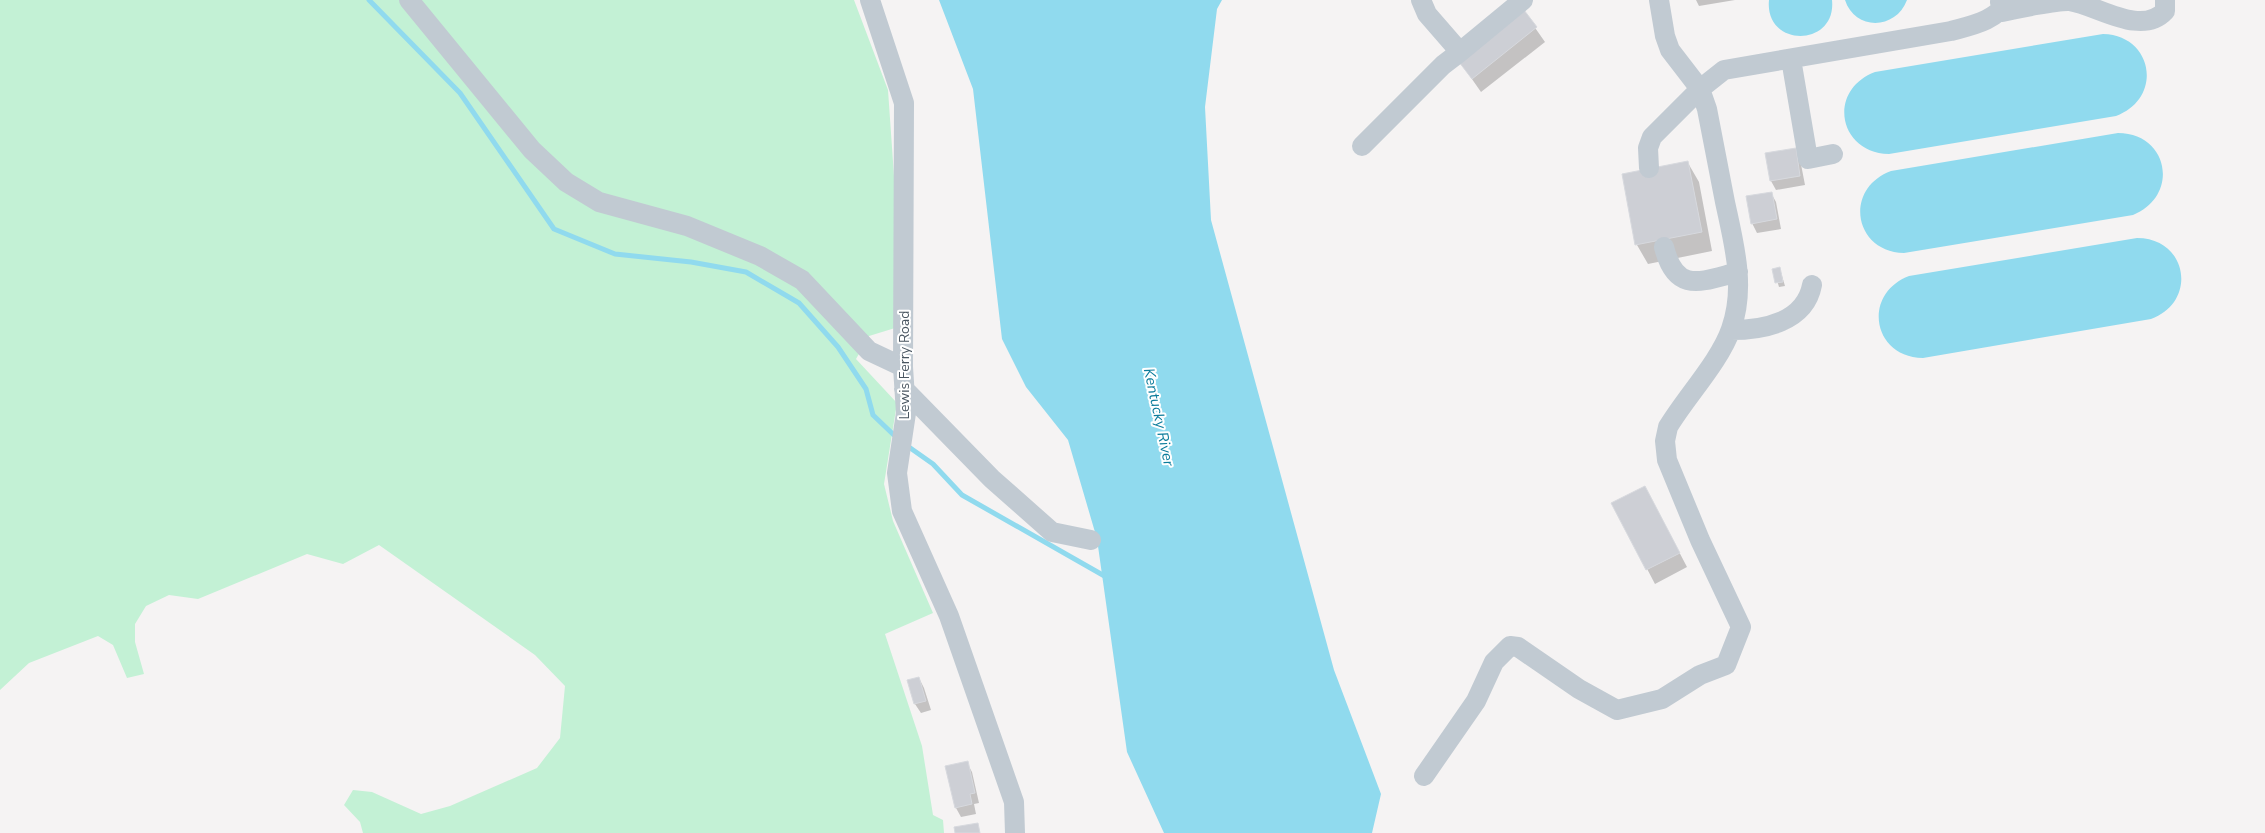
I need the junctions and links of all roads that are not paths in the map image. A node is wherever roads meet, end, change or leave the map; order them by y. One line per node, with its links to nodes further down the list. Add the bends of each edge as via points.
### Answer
1 (409, 0): 18 (street, via 532,150 566,182 599,202 687,226 760,256 802,280 869,351)
2 (870, 0): 18 (street, Lewis Ferry Road, via 904,103)
3 (1422, 0): 8 (street, via 1427,14)
4 (1523, 0): 8 (street)
5 (1660, 0): 10 (street, via 1670,50)
6 (2165, 0): 7 (street, via 2165,11 2160,16 2133,21 2070,0)
7 (2003, 4): 9 (street, via 1979,23 1951,31)
8 (1460, 52): 11 (street, via 1443,64)
9 (1791, 58): 10 (street, via 1724,70); 12 (street, via 1808,159)
10 (1700, 89): 13 (street, via 1652,137 1648,148); 15 (street, via 1707,109)
11 (1362, 146)
12 (1834, 154)
13 (1649, 168)
14 (1664, 247): 15 (street, via 1672,268 1680,278 1688,281)
15 (1738, 272): 17 (street, via 1738,307)
16 (1812, 285): 17 (street, via 1809,298 1799,311 1781,322 1752,330)
17 (1731, 330): 21 (street, via 1668,427 1665,441 1666,460 1741,627 1726,665 1700,675 1662,699 1618,710 1579,689 1518,647 1510,646 1494,662 1476,700)
18 (903, 367): 19 (street, Lewis Ferry Road)
19 (904, 389): 20 (street, via 992,479 1052,532); 22 (street, Lewis Ferry Road, via 906,413 897,473 902,511 949,616 1014,802)
20 (1091, 540)
21 (1424, 776)
22 (1014, 833)

